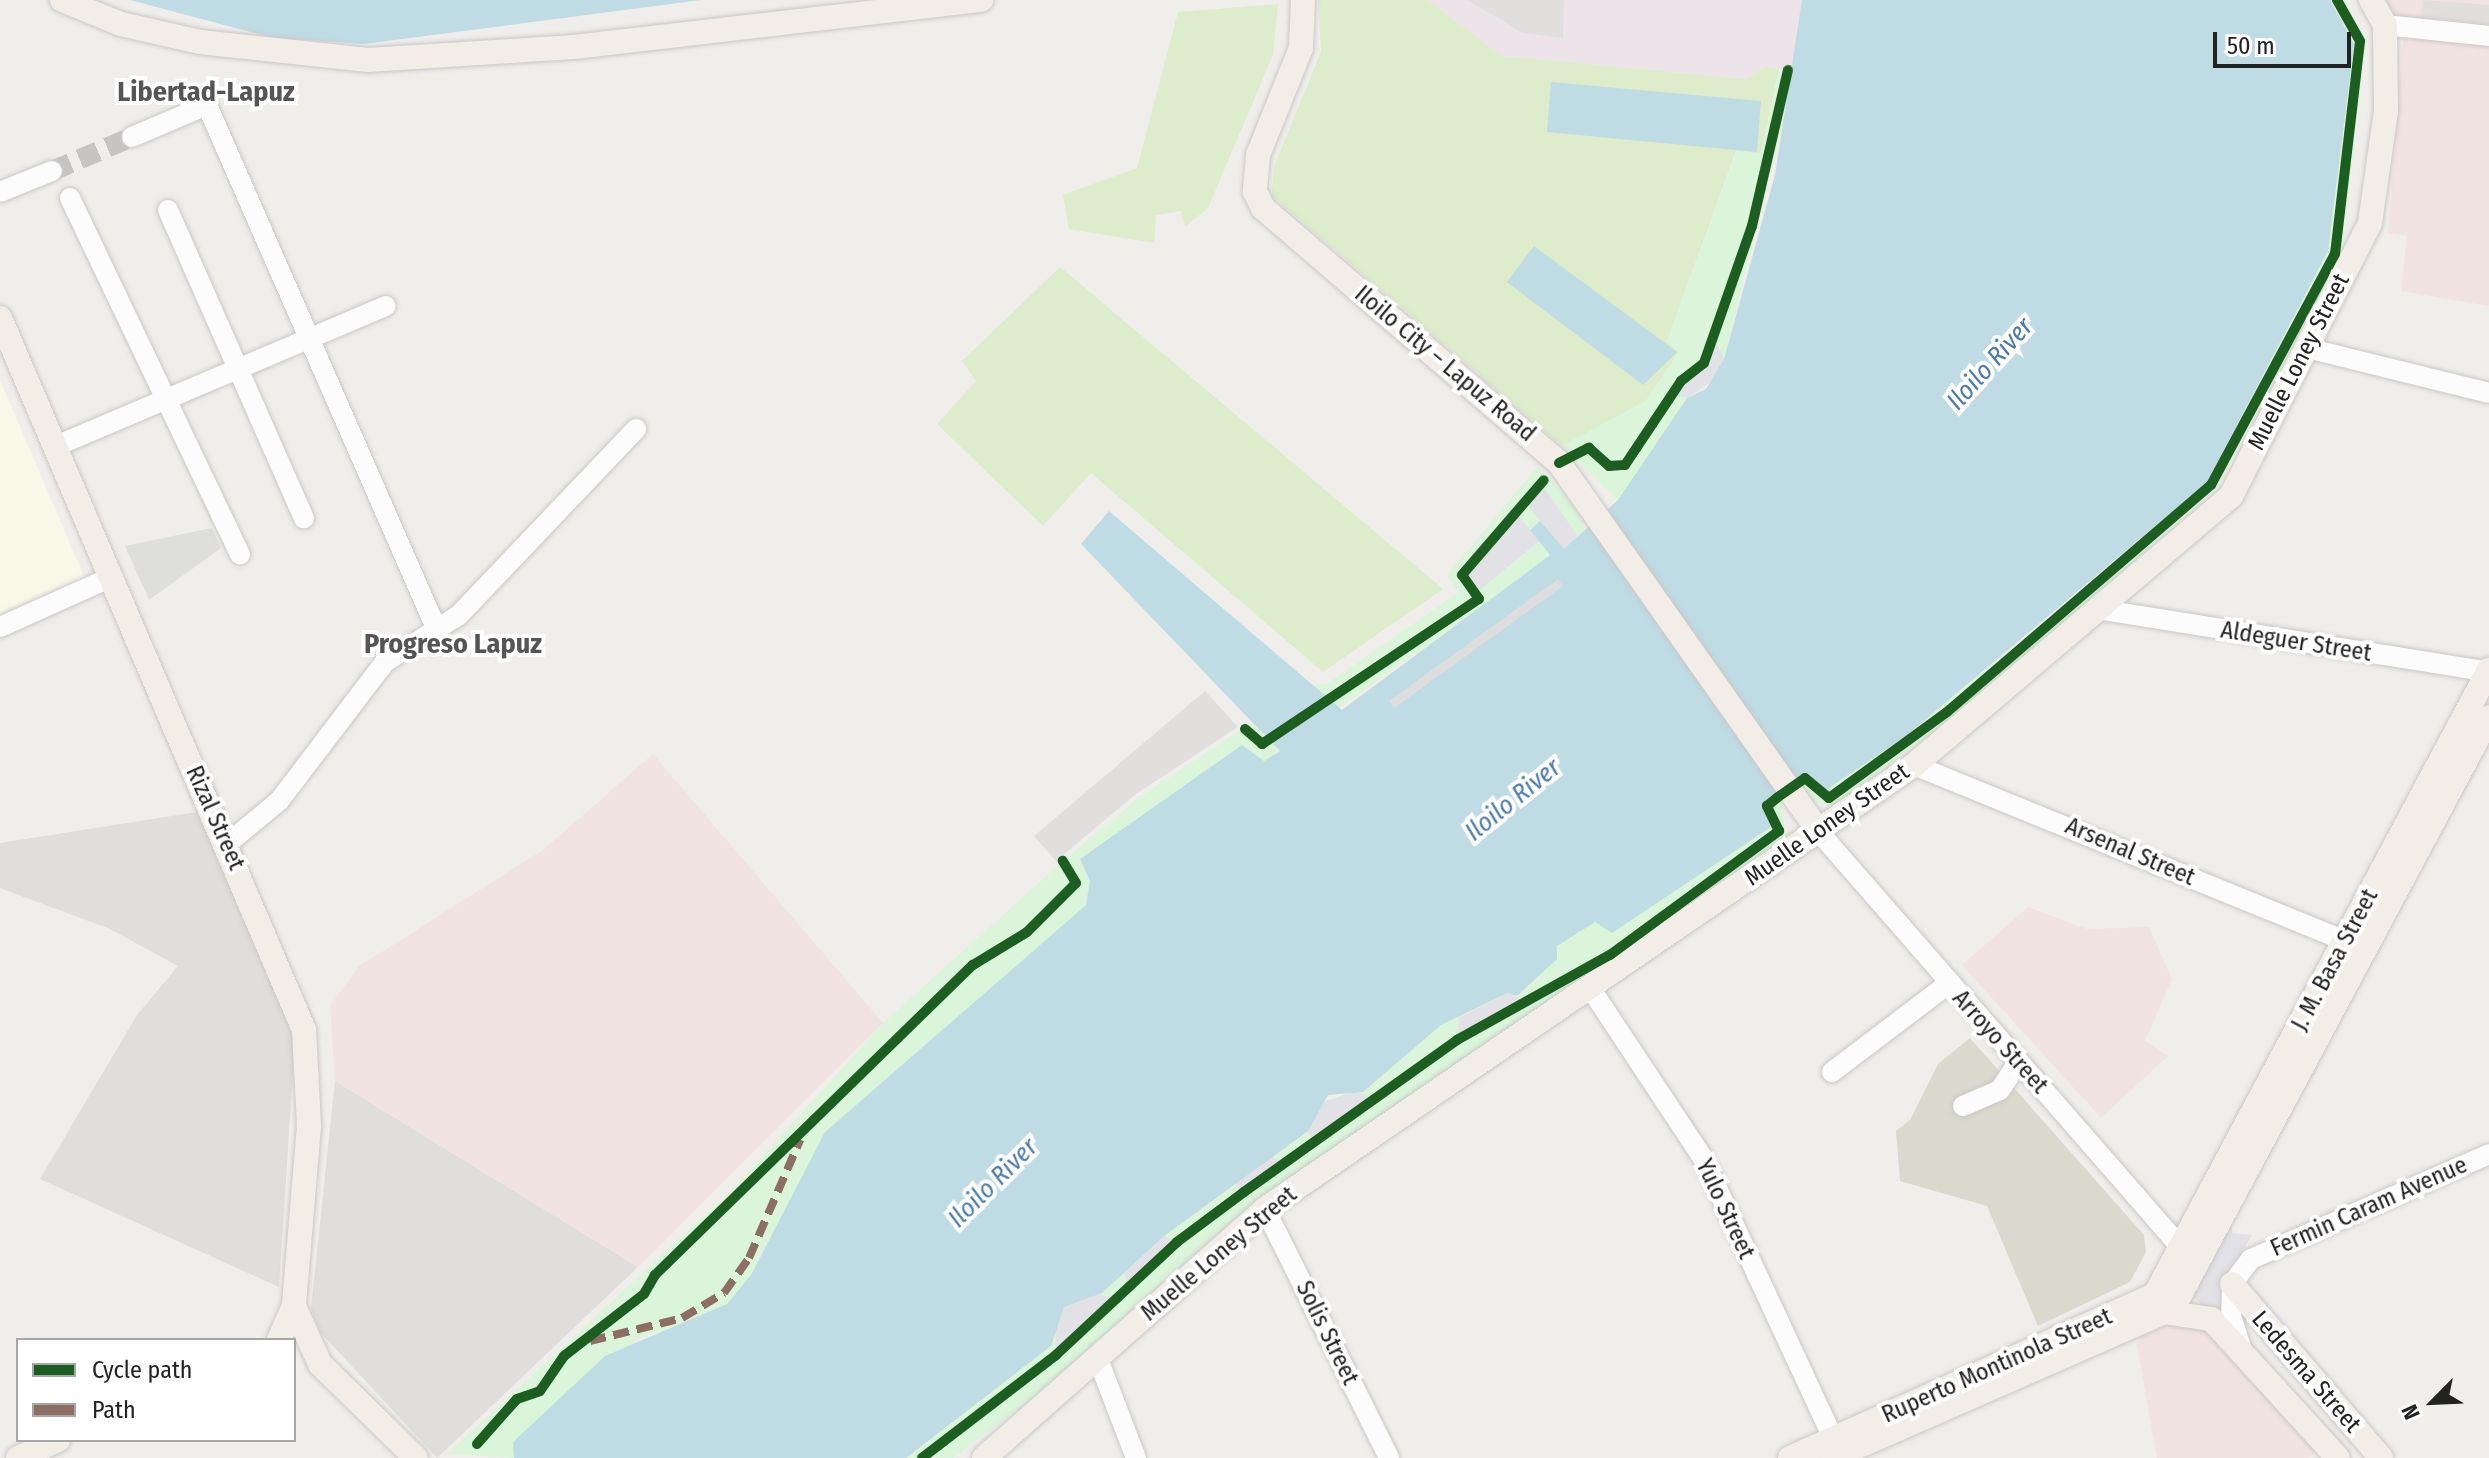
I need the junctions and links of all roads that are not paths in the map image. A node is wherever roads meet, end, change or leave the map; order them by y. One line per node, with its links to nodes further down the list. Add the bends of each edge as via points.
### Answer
1 (62, 0): 2 (main road, via 121,24 200,42 368,60 574,47)
2 (981, 0)
3 (1303, 0): 30 (main road, Iloilo City – Lapuz Road, via 1301,48 1258,155 1255,192 1263,208 1523,428 1589,502)
4 (2371, 0): 5 (main road, Muelle Loney Street)
5 (2385, 25): 6 (street); 15 (main road, Muelle Loney Street, via 2386,111 2370,223)
6 (2489, 36)
7 (132, 137): 14 (street, via 207,105)
8 (52, 171): 9 (street)
9 (0, 192)
10 (70, 198): 18 (street)
11 (168, 210): 16 (street)
12 (386, 306): 14 (street)
13 (0, 318): 20 (main road, Rizal Street)
14 (309, 340): 16 (street); 26 (street)
15 (2307, 348): 17 (street); 24 (main road, Muelle Loney Street, via 2231,496)
16 (234, 371): 18 (street); 21 (street)
17 (2489, 393)
18 (163, 401): 20 (street); 22 (street)
19 (636, 429): 26 (street, via 513,564)
20 (56, 446): 23 (main road, Rizal Street)
21 (304, 518)
22 (240, 555)
23 (112, 577): 25 (street); 31 (main road, Rizal Street)
24 (2103, 610): 27 (street, Aldeguer Street); 29 (main road, Muelle Loney Street)
25 (0, 627)
26 (436, 628): 31 (street, via 385,662 279,801)
27 (2489, 671): 32 (main road, J. M. Basa Street)
28 (2489, 717): 40 (main road, J. M. Basa Street)
29 (1914, 765): 30 (main road, Muelle Loney Street); 32 (street, Arsenal Street)
30 (1819, 832): 33 (street, Arroyo Street); 34 (main road, Muelle Loney Street)
31 (227, 844): 42 (main road, Rizal Street, via 295,1003 308,1056)
32 (2346, 941): 40 (main road, J. M. Basa Street)
33 (1948, 984): 35 (street, Arroyo Street); 36 (street)
34 (1589, 986): 39 (main road, Muelle Loney Street); 50 (street, Yulo Street, via 1703,1158)
35 (2018, 1062): 37 (street, via 2000,1090); 40 (street, Arroyo Street)
36 (1832, 1072)
37 (1963, 1106)
38 (2489, 1154): 41 (street, Fermin Caram Avenue, via 2251,1259)
39 (1265, 1209): 47 (main road, Muelle Loney Street); 55 (street, Solis Street)
40 (2190, 1256): 43 (main road); 50 (main road, Ruperto Montinola Street, via 2155,1295)
41 (2232, 1284): 45 (street, via 2231,1317); 58 (main road, Ledesma Street)
42 (294, 1306): 44 (main road, Rizal Street); 48 (main road)
43 (2164, 1312): 45 (main road, Ledesma Street, via 2203,1314); 50 (main road)
44 (280, 1338)
45 (2242, 1350): 57 (main road, Ledesma Street)
46 (296, 1358): 48 (main road)
47 (1098, 1359): 53 (main road, Muelle Loney Street); 54 (street)
48 (320, 1364): 52 (main road)
49 (54, 1442): 51 (main road)
50 (1837, 1451): 56 (main road, Ruperto Montinola Street)
51 (18, 1458)
52 (416, 1458)
53 (984, 1458)
54 (1136, 1458)
55 (1389, 1458)
56 (1790, 1458)
57 (2338, 1458)
58 (2381, 1458)

